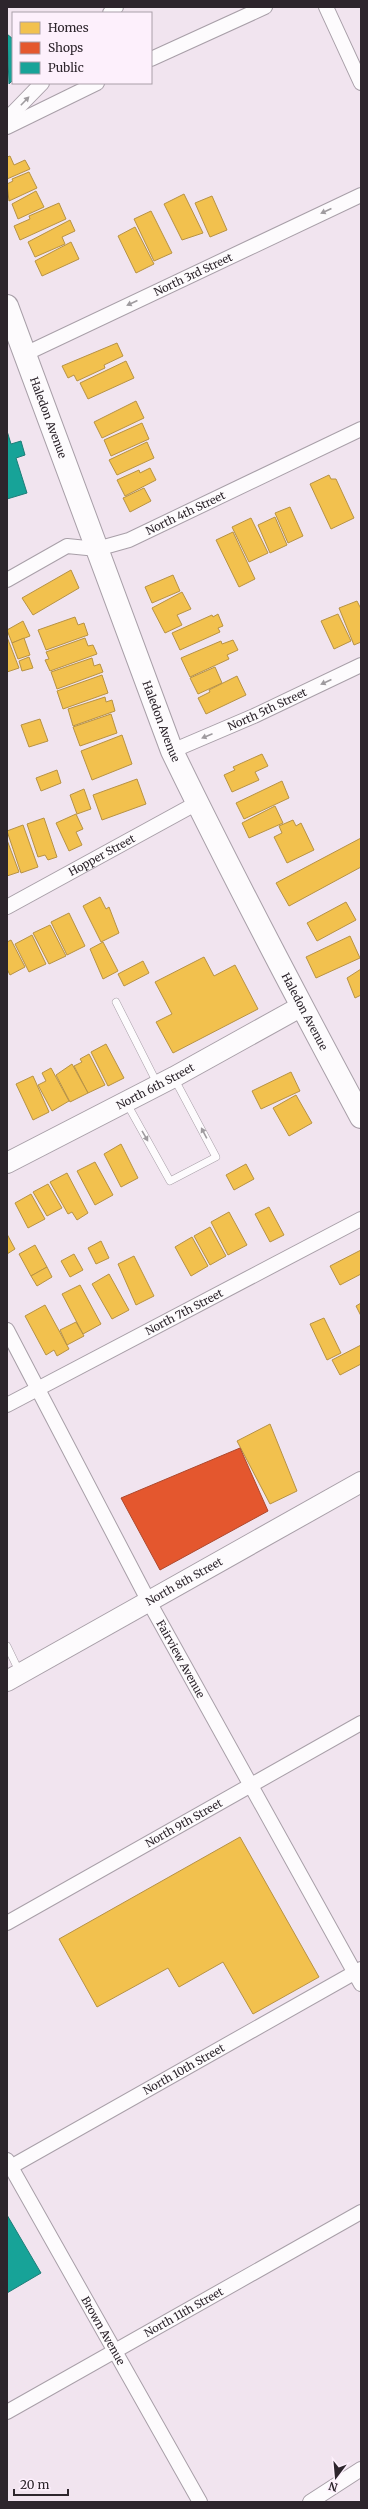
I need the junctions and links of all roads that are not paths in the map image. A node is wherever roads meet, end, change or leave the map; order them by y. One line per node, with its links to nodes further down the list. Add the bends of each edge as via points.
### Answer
1 (265, 7): 3 (street)
2 (326, 7): 4 (street)
3 (152, 59)
4 (361, 83)
5 (41, 84): 7 (street, one-way to 5)
6 (95, 84): 8 (street)
7 (7, 119)
8 (7, 127)
9 (361, 195): 11 (street, North 3rd Street, one-way to 11)
10 (7, 306): 11 (main road, Haledon Avenue)
11 (25, 354): 13 (main road, Haledon Avenue)
12 (361, 429): 13 (street, North 4th Street, via 129,540)
13 (97, 549): 14 (street, North 4th Street, via 67,546); 16 (main road, Haledon Avenue)
14 (7, 580)
15 (361, 665): 16 (street, North 5th Street, one-way to 16)
16 (172, 751): 17 (main road, Haledon Avenue)
17 (197, 803): 18 (street, Hopper Street); 20 (main road, Haledon Avenue)
18 (7, 907)
19 (116, 1002): 21 (lane)
20 (302, 1006): 21 (street, North 6th Street); 23 (main road, Haledon Avenue)
21 (166, 1081): 22 (street, North 6th Street); 22 (lane, one-way to 21, via 170,1181 198,1167 216,1157)
22 (126, 1102): 24 (street, North 6th Street)
23 (361, 1117)
24 (7, 1163)
25 (361, 1218): 27 (street, North 7th Street)
26 (7, 1330): 27 (street, Fairview Avenue)
27 (37, 1389): 28 (street, North 7th Street); 30 (street, Fairview Avenue)
28 (7, 1405)
29 (361, 1482): 30 (street, North 8th Street)
30 (148, 1600): 32 (street, North 8th Street); 34 (street, Fairview Avenue)
31 (7, 1646): 32 (lane)
32 (14, 1677)
33 (361, 1723): 34 (street, North 9th Street)
34 (250, 1787): 35 (street, North 9th Street); 36 (street, Fairview Avenue)
35 (7, 1924)
36 (359, 1975): 37 (street, North 10th Street)
37 (8, 2166): 39 (street, Brown Avenue)
38 (361, 2212): 39 (street, North 11th Street)
39 (115, 2351): 40 (street, North 11th Street); 42 (street, Brown Avenue)
40 (7, 2412)
41 (361, 2469): 43 (street)
42 (200, 2502)
43 (310, 2502)

